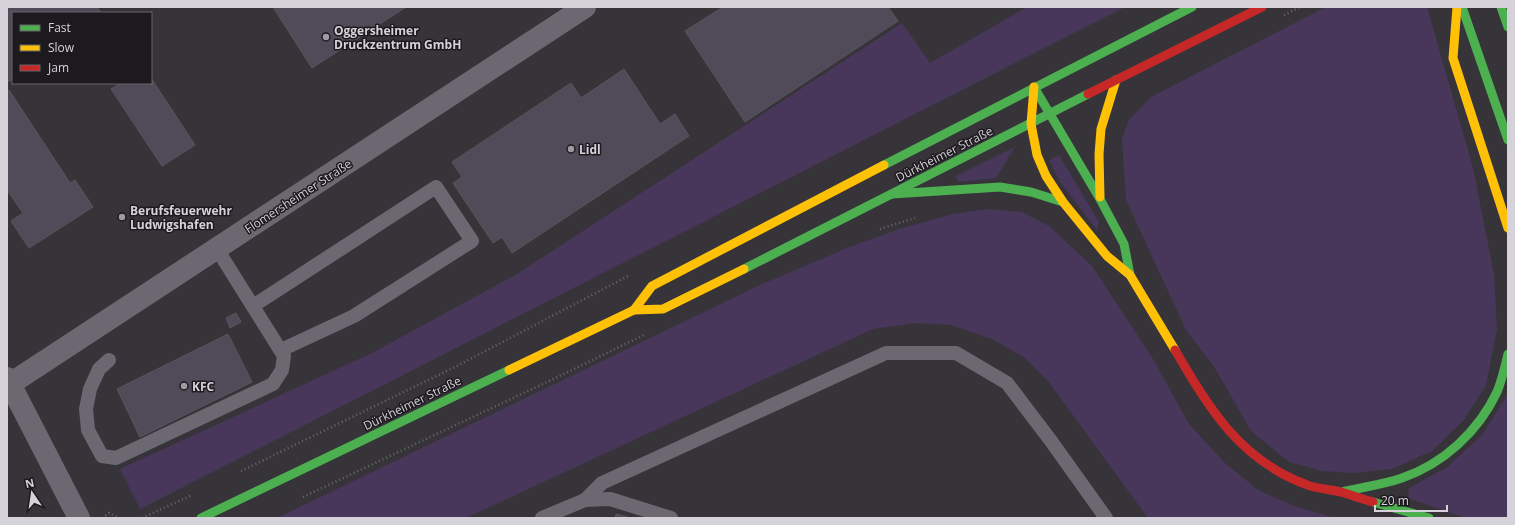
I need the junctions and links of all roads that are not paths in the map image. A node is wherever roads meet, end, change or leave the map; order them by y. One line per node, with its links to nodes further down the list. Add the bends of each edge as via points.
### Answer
1 (585, 7): 17 (street, Flomersheimer Straße)
2 (1192, 7): 9 (main road, Dürkheimer Straße)
3 (1262, 7): 8 (main road, Dürkheimer Straße)
4 (1457, 7): 16 (main road, via 1453,58)
5 (1462, 7): 12 (main road)
6 (1501, 7): 7 (main road)
7 (1508, 27)
8 (1116, 80): 10 (main road, Dürkheimer Straße); 14 (main road, via 1102,129 1099,154)
9 (1034, 87): 10 (main road); 11 (main road); 20 (main road, Dürkheimer Straße, via 652,286)
10 (1050, 114): 11 (main road, Dürkheimer Straße); 14 (main road)
11 (1031, 124): 13 (main road, Dürkheimer Straße); 15 (main road, via 1046,176)
12 (1508, 140)
13 (892, 194): 15 (main road, via 1000,187 1031,192); 20 (main road, Dürkheimer Straße, via 663,309)
14 (1100, 199): 18 (main road, via 1124,244)
15 (1063, 202): 18 (main road, via 1107,256)
16 (1508, 228)
17 (217, 249): 19 (lane); 24 (street, Flomersheimer Straße)
18 (1130, 275): 25 (main road, via 1195,384 1220,420 1245,448 1271,468 1306,485)
19 (253, 306): 21 (lane); 21 (lane, via 436,187 472,241 354,316)
20 (634, 310): 28 (main road, Dürkheimer Straße)
21 (282, 353): 23 (lane, via 282,370 272,384 116,458 102,456 88,430 86,409 90,389 99,369)
22 (1508, 354): 25 (main road, via 1503,375 1490,406 1473,430 1454,449 1430,466 1403,478)
23 (109, 360)
24 (9, 381): 27 (street)
25 (1341, 492): 32 (main road)
26 (585, 500): 29 (lane); 30 (lane, via 610,499); 31 (lane, via 602,483 886,353 956,353 1007,383)
27 (79, 518)
28 (201, 518)
29 (542, 518)
30 (671, 518)
31 (1106, 518)
32 (1429, 518)

